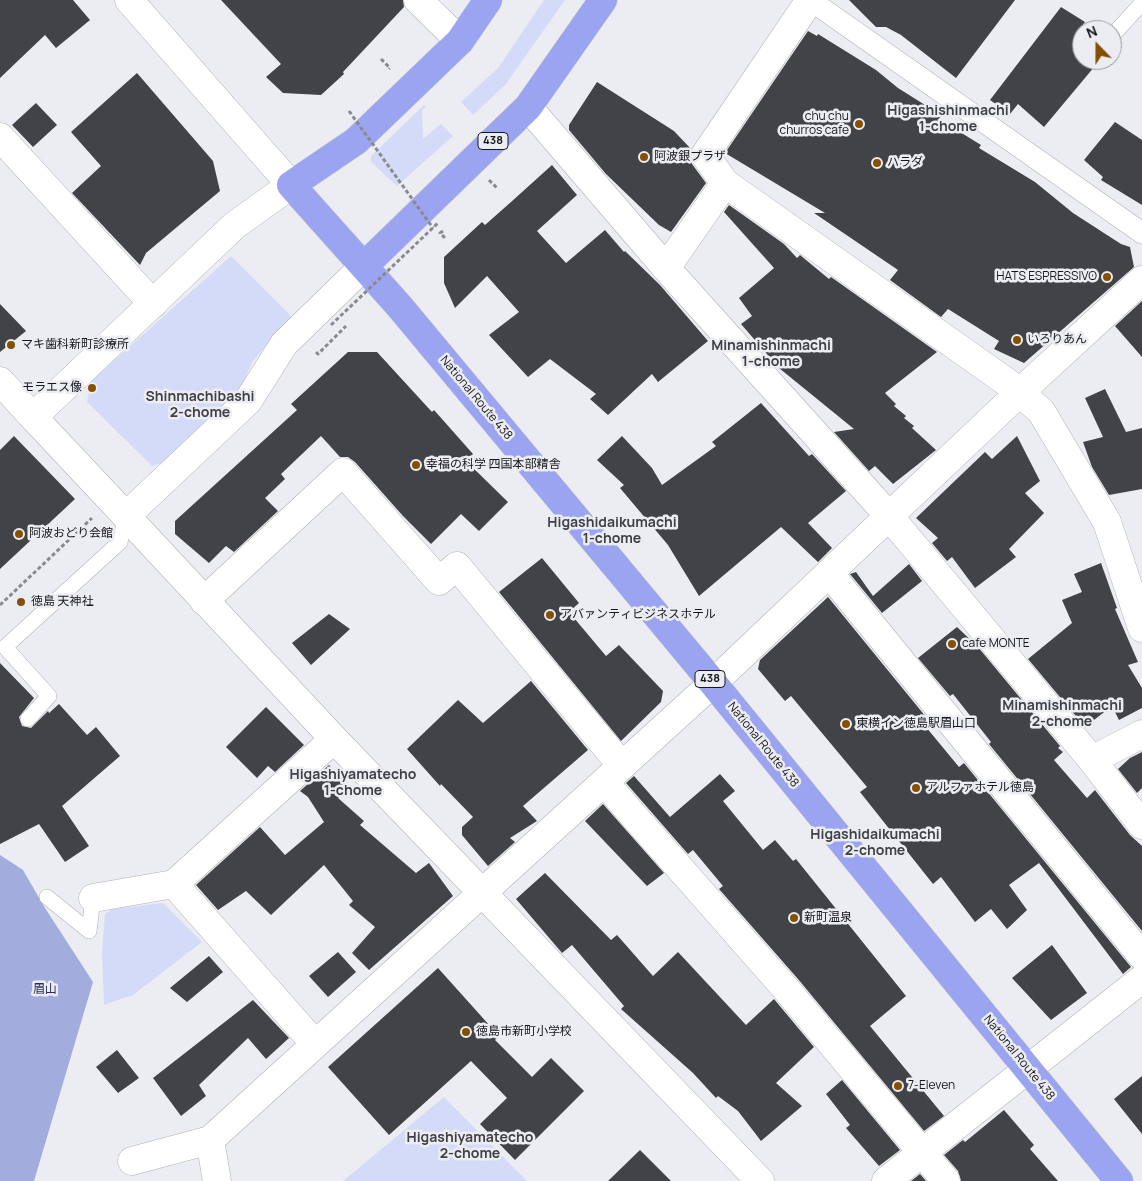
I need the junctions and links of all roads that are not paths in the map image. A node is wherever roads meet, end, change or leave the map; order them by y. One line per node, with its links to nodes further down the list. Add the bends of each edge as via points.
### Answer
1 (129, 0): 12 (street)
2 (418, 0): 8 (street)
3 (488, 0): 8 (highway)
4 (603, 0): 9 (highway, 438)
5 (816, 2): 11 (street, via 704,155); 13 (street)
6 (1142, 3): 7 (lane)
7 (1122, 25)
8 (460, 41): 12 (highway, via 356,142)
9 (528, 107): 14 (highway, 438); 15 (street)
10 (0, 137): 17 (street)
11 (725, 182): 15 (street); 19 (street)
12 (291, 185): 14 (highway, National Route 438 / 438); 17 (street, via 235,225)
13 (1142, 233)
14 (364, 266): 21 (street, via 284,344 248,401); 26 (highway, National Route 438 / 438)
15 (666, 268): 22 (street)
16 (1142, 280): 19 (street)
17 (153, 304): 20 (street)
18 (0, 381): 20 (street)
19 (1019, 392): 22 (street); 25 (street, via 1041,411 1107,522)
20 (33, 417): 21 (street)
21 (119, 508): 24 (street); 27 (lane, via 120,542 5,648 49,696)
22 (890, 516): 23 (street); 30 (street)
23 (829, 573): 26 (street); 37 (street)
24 (204, 601): 29 (street); 31 (street, via 343,472 439,580 457,566)
25 (1142, 628)
26 (713, 684): 31 (street); 40 (highway, National Route 438 / 438)
27 (28, 719)
28 (1142, 734): 30 (street)
29 (334, 739): 33 (street); 34 (street)
30 (1092, 760): 32 (street)
31 (613, 774): 34 (street); 42 (street)
32 (1142, 825)
33 (174, 884): 36 (street); 39 (street)
34 (482, 892): 39 (street); 45 (street)
35 (47, 897): 36 (lane, via 88,931)
36 (93, 898)
37 (1142, 956)
38 (1142, 979): 40 (street)
39 (316, 1044): 41 (street)
40 (1028, 1068): 42 (street); 48 (highway, National Route 438 / 438)
41 (210, 1140): 43 (street); 44 (street)
42 (921, 1152): 46 (street); 47 (street)
43 (132, 1161)
44 (217, 1181)
45 (760, 1181)
46 (886, 1181)
47 (946, 1181)
48 (1120, 1181)

